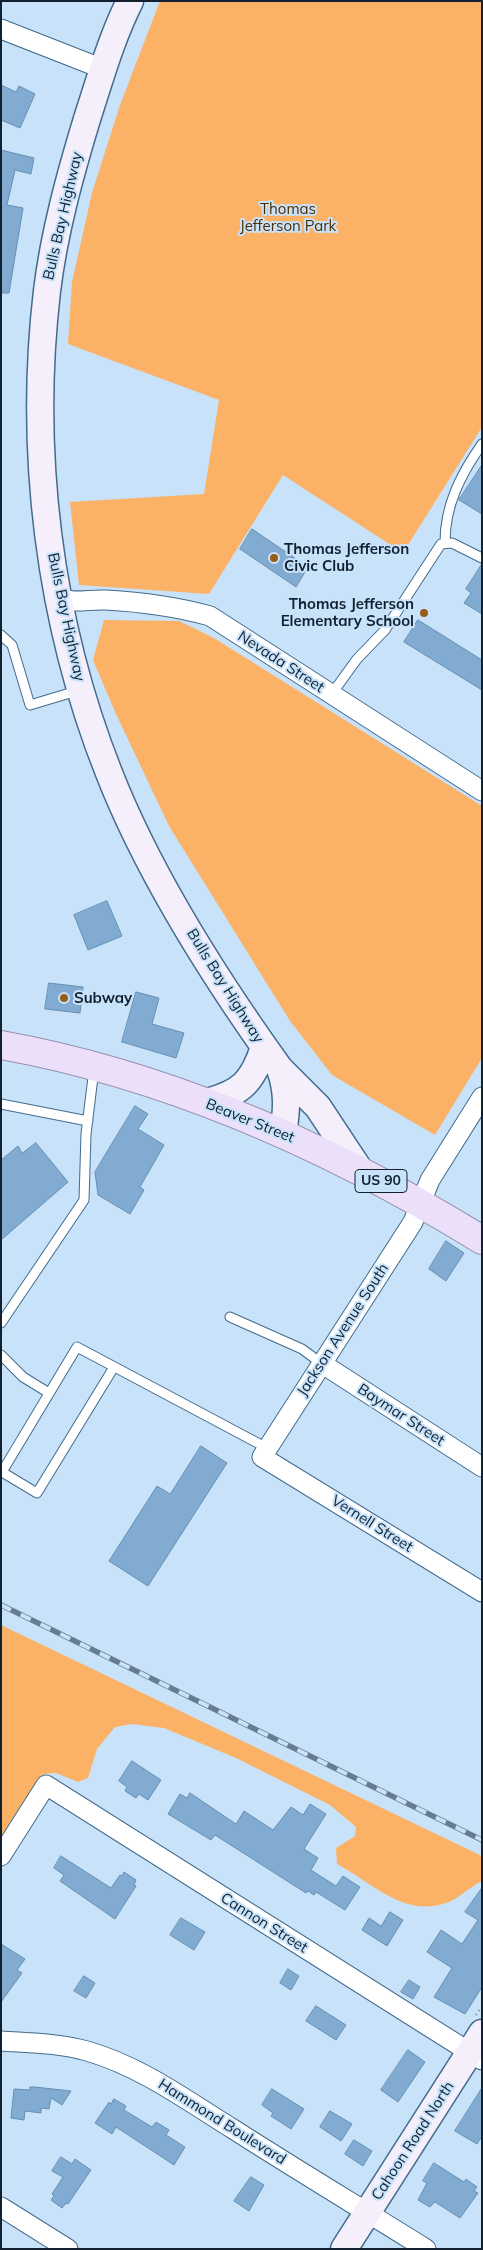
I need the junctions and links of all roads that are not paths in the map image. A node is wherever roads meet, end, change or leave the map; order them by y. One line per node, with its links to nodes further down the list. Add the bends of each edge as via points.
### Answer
1 (130, 1): 3 (main road, Bulls Bay Highway)
2 (1, 29): 3 (street)
3 (103, 68): 7 (main road, Bulls Bay Highway, via 69,184 46,293 41,467)
4 (482, 444): 5 (lane, via 457,482 445,525)
5 (445, 542): 6 (lane); 10 (lane, via 385,630 357,659)
6 (482, 558)
7 (59, 598): 9 (main road, Bulls Bay Highway); 10 (street, Nevada Street, via 70,602 102,600 160,604 210,616)
8 (1, 635): 9 (lane, via 12,645 30,706)
9 (82, 690): 13 (main road, Bulls Bay Highway, via 109,774 132,825 193,937)
10 (331, 694): 11 (street, Nevada Street)
11 (482, 791)
12 (1, 1045): 14 (main road, Beaver Street / US 90)
13 (264, 1047): 15 (main road, Bulls Bay Highway); 17 (main road, via 258,1066 241,1090)
14 (94, 1066): 17 (main road, Beaver Street / US 90); 19 (lane)
15 (280, 1069): 20 (main road, Bulls Bay Highway, via 288,1103); 21 (main road, via 318,1107)
16 (482, 1097): 22 (street, Jackson Avenue South, via 430,1180)
17 (207, 1102): 20 (main road, Beaver Street / US 90)
18 (1, 1104): 19 (lane)
19 (88, 1121): 25 (lane, via 84,1200)
20 (283, 1134): 21 (main road, Beaver Street / US 90)
21 (359, 1169): 22 (main road, Beaver Street / US 90)
22 (421, 1202): 23 (main road, Beaver Street / US 90); 27 (street, Jackson Avenue South, via 413,1222)
23 (482, 1240)
24 (230, 1317): 27 (lane, via 302,1349)
25 (1, 1323)
26 (1, 1355): 29 (lane, via 23,1377)
27 (320, 1363): 30 (street, Jackson Avenue South); 31 (street, Baymar Street)
28 (114, 1367): 29 (lane, via 77,1347); 29 (lane, via 37,1493 2,1472); 30 (lane)
29 (49, 1393)
30 (264, 1452): 32 (street, Vernell Street)
31 (482, 1467)
32 (482, 1592)
33 (1, 1856): 35 (street, Cannon Street, via 46,1785)
34 (1, 2041): 37 (street, Hammond Boulevard, via 62,2045 89,2051 132,2068 200,2106)
35 (478, 2048): 37 (main road, Cahoon Road North)
36 (1, 2207): 38 (street)
37 (367, 2212): 39 (main road, Cahoon Road North); 40 (street, Hammond Boulevard)
38 (68, 2249)
39 (344, 2249)
40 (426, 2249)

